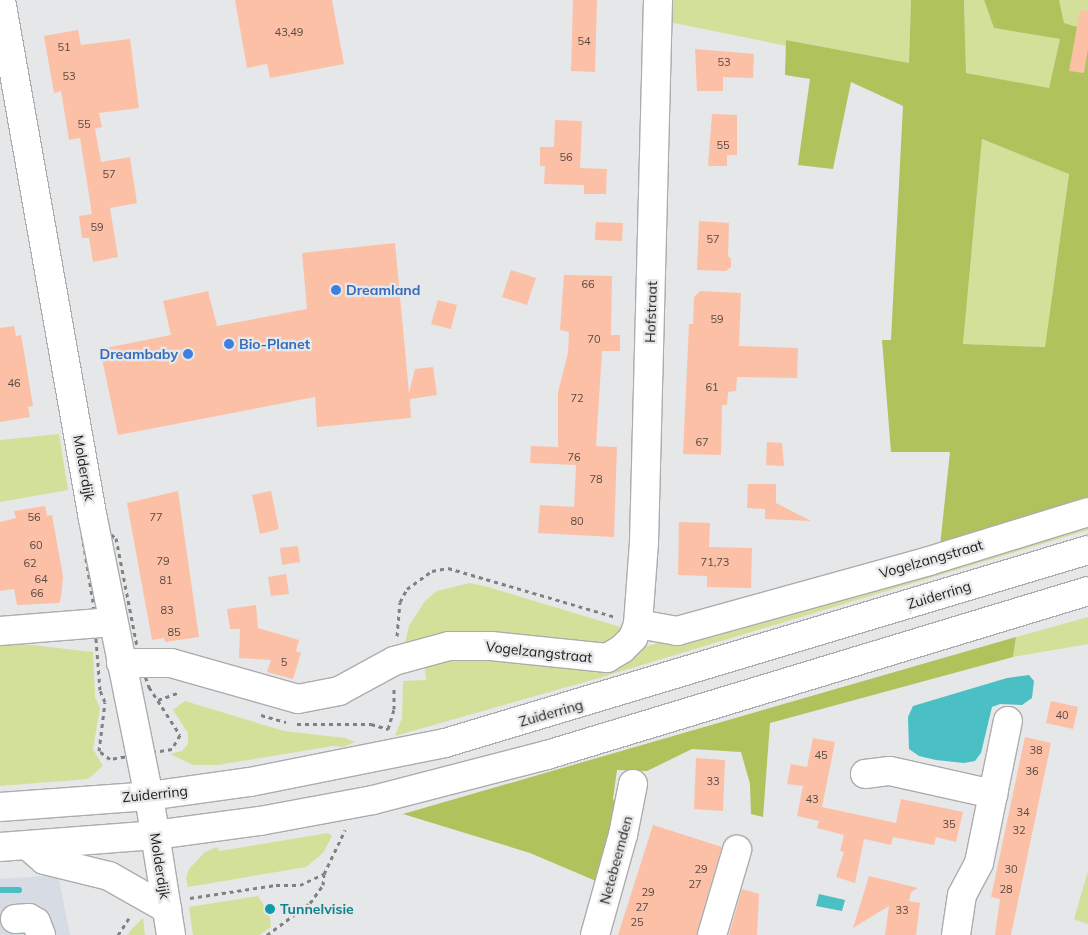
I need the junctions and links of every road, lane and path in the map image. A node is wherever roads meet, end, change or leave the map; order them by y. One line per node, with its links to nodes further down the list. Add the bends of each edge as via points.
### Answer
1 (1, 0): 6 (main road, Molderdijk)
2 (658, 0): 7 (main road, Hofstraat, via 644,532)
3 (1088, 512): 7 (main road, Vogelzangstraat, via 929,561 677,630)
4 (1088, 550): 17 (main road, Zuiderring, via 445,743 250,782)
5 (1088, 591): 20 (main road, via 458,779 373,800 269,820)
6 (113, 622): 8 (main road); 10 (main road, Molderdijk)
7 (638, 624): 9 (path, via 448,568 432,571 407,589 397,616); 10 (main road, Vogelzangstraat, via 633,638 607,658 491,646 449,646 394,661 339,691 298,699 171,663)
8 (0, 631)
9 (397, 640)
10 (121, 663): 17 (main road, Molderdijk)
11 (394, 683): 13 (path, via 394,709)
12 (1008, 721): 16 (main road)
13 (388, 729)
14 (865, 774): 16 (main road, via 890,771)
15 (633, 784): 32 (main road, Netebeemden, via 624,835)
16 (993, 794): 34 (main road, via 979,863 962,895)
17 (149, 796): 18 (main road, Zuiderring); 20 (main road, Molderdijk)
18 (0, 807)
19 (345, 830): 24 (path)
20 (155, 835): 21 (main road); 25 (main road, Molderdijk)
21 (28, 846): 22 (main road); 25 (main road, via 44,860 108,876)
22 (0, 847)
23 (737, 850): 33 (main road)
24 (324, 874): 25 (path, via 300,885 276,885); 31 (path, via 323,885 310,903)
25 (178, 903): 30 (main road, Molderdijk)
26 (129, 918): 29 (path)
27 (13, 924): 28 (main road, via 28,918 36,922)
28 (41, 935)
29 (118, 935)
30 (172, 935)
31 (267, 935)
32 (595, 935)
33 (712, 935)
34 (956, 935)

